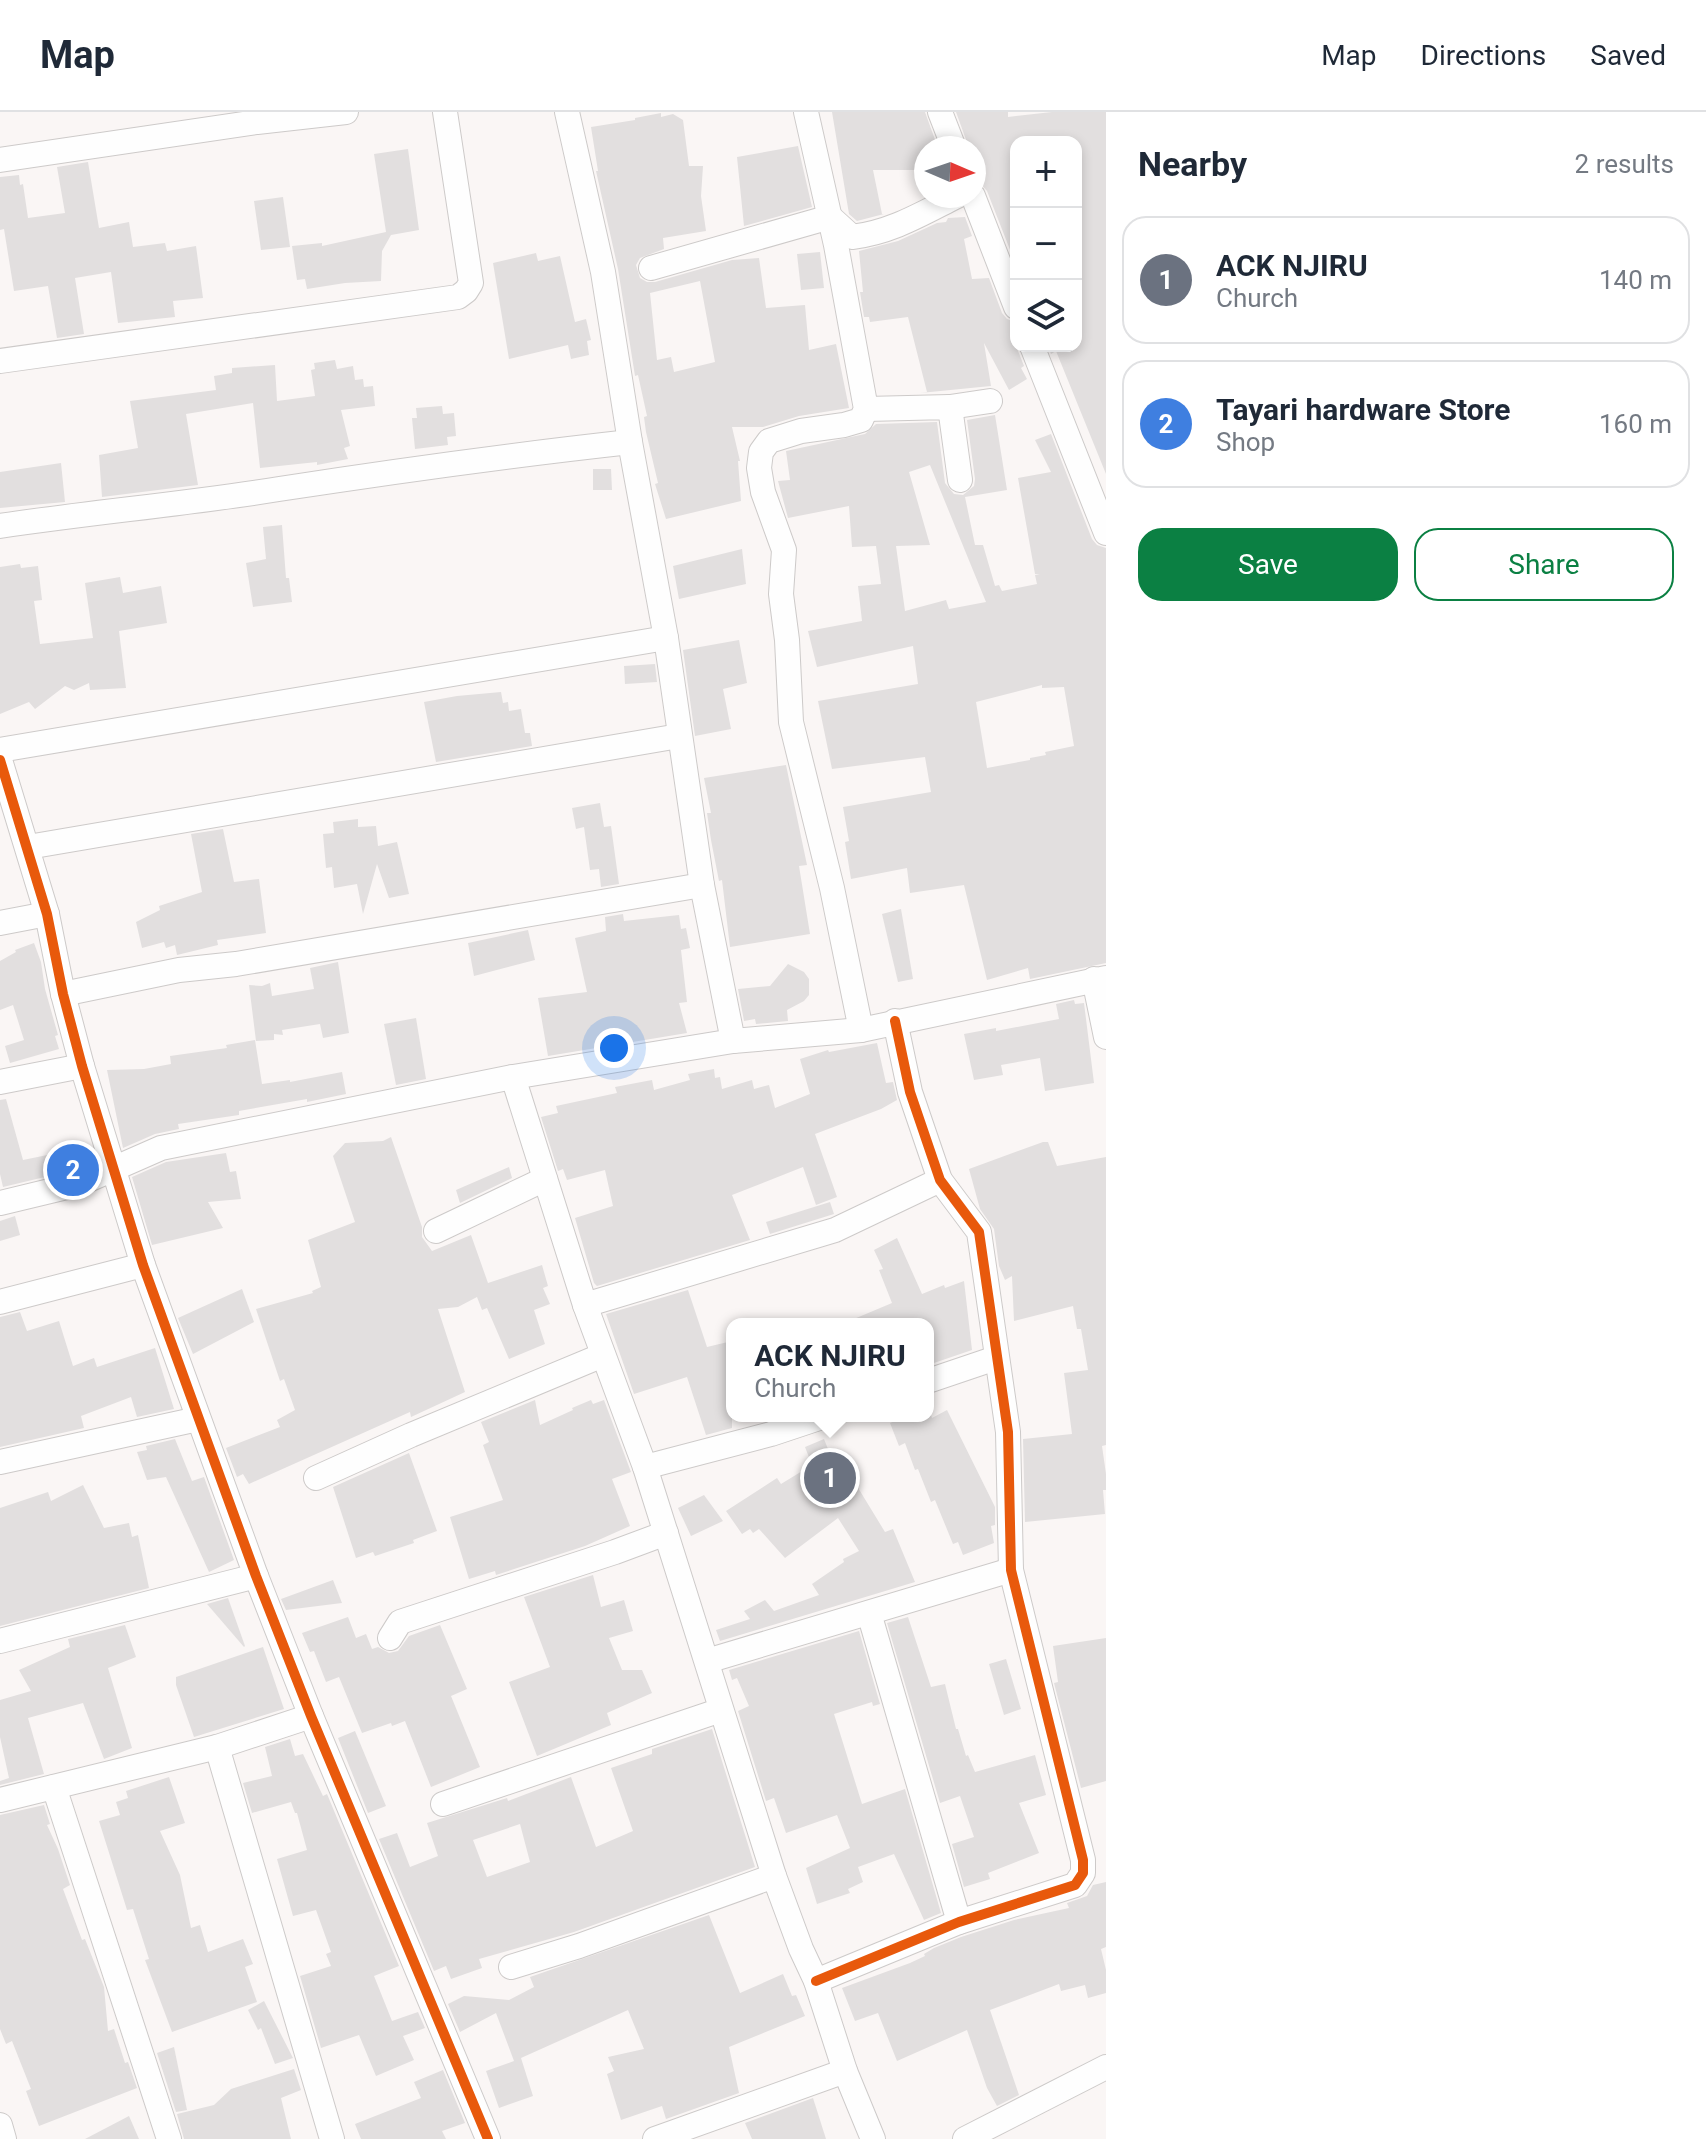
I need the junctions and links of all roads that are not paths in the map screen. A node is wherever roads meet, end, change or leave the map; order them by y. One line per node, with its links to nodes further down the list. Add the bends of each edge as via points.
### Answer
1 (346, 112): 7 (street)
2 (445, 112): 14 (street, via 471,283 458,297)
3 (568, 112): 18 (street, via 603,272)
4 (806, 112): 10 (street)
5 (940, 112): 6 (street)
6 (949, 136)
7 (0, 160)
8 (934, 208): 10 (street, via 893,229 852,237)
9 (978, 208): 12 (street)
10 (830, 217): 11 (street); 17 (street)
11 (651, 268)
12 (1010, 292)
13 (1034, 352): 21 (street)
14 (0, 361)
15 (990, 401): 16 (street)
16 (950, 407): 17 (street); 19 (street)
17 (866, 409): 33 (street, via 861,420 769,441 759,468 784,550 781,594 791,722)
18 (630, 442): 20 (street); 22 (street)
19 (960, 480)
20 (0, 526)
21 (1106, 533)
22 (666, 638): 23 (street); 24 (street)
23 (679, 736): 26 (street); 27 (street)
24 (0, 750)
25 (0, 760): 26 (street)
26 (28, 847): 28 (street)
27 (702, 885): 31 (street, via 179,970); 35 (street)
28 (47, 914): 29 (street); 31 (street)
29 (0, 923)
30 (1100, 979): 32 (street); 34 (street)
31 (63, 994): 36 (street)
32 (895, 1021): 33 (street); 41 (street, via 910,1092)
33 (861, 1030): 35 (street)
34 (1106, 1037)
35 (733, 1041): 37 (street)
36 (82, 1066): 38 (street); 39 (street)
37 (513, 1077): 39 (street, via 161,1148); 40 (street)
38 (0, 1082)
39 (114, 1169): 42 (street, via 79,1184); 44 (street)
40 (545, 1179): 43 (street); 46 (street)
41 (940, 1180): 46 (street, via 835,1230); 48 (street, via 979,1232)
42 (0, 1203)
43 (436, 1231)
44 (143, 1265): 45 (street); 50 (street)
45 (0, 1302)
46 (585, 1305): 47 (street)
47 (603, 1355): 53 (street); 54 (street)
48 (996, 1358): 49 (street); 56 (street, via 1008,1432)
49 (934, 1379)
50 (198, 1419): 52 (street); 57 (street)
51 (807, 1422): 53 (street)
52 (0, 1462)
53 (645, 1467): 55 (street)
54 (316, 1478)
55 (666, 1533): 59 (street, via 400,1622); 61 (street)
56 (1011, 1570): 58 (street); 69 (street, via 1083,1873 1075,1885)
57 (256, 1576): 60 (street); 63 (street)
58 (869, 1613): 61 (street); 69 (street)
59 (390, 1638)
60 (0, 1641)
61 (707, 1661): 62 (street)
62 (721, 1710): 67 (street); 68 (street)
63 (311, 1716): 64 (street); 78 (street)
64 (217, 1747): 65 (street); 77 (street)
65 (54, 1787): 66 (street); 76 (street)
66 (0, 1800)
67 (443, 1804)
68 (774, 1876): 70 (street); 71 (street)
69 (959, 1922): 71 (street)
70 (511, 1967)
71 (816, 1981): 73 (street)
72 (1106, 2067): 81 (street)
73 (845, 2071): 79 (street); 80 (street)
74 (0, 2125): 75 (street)
75 (4, 2139)
76 (169, 2139)
77 (332, 2139)
78 (488, 2139)
79 (655, 2139)
80 (873, 2139)
81 (965, 2139)

